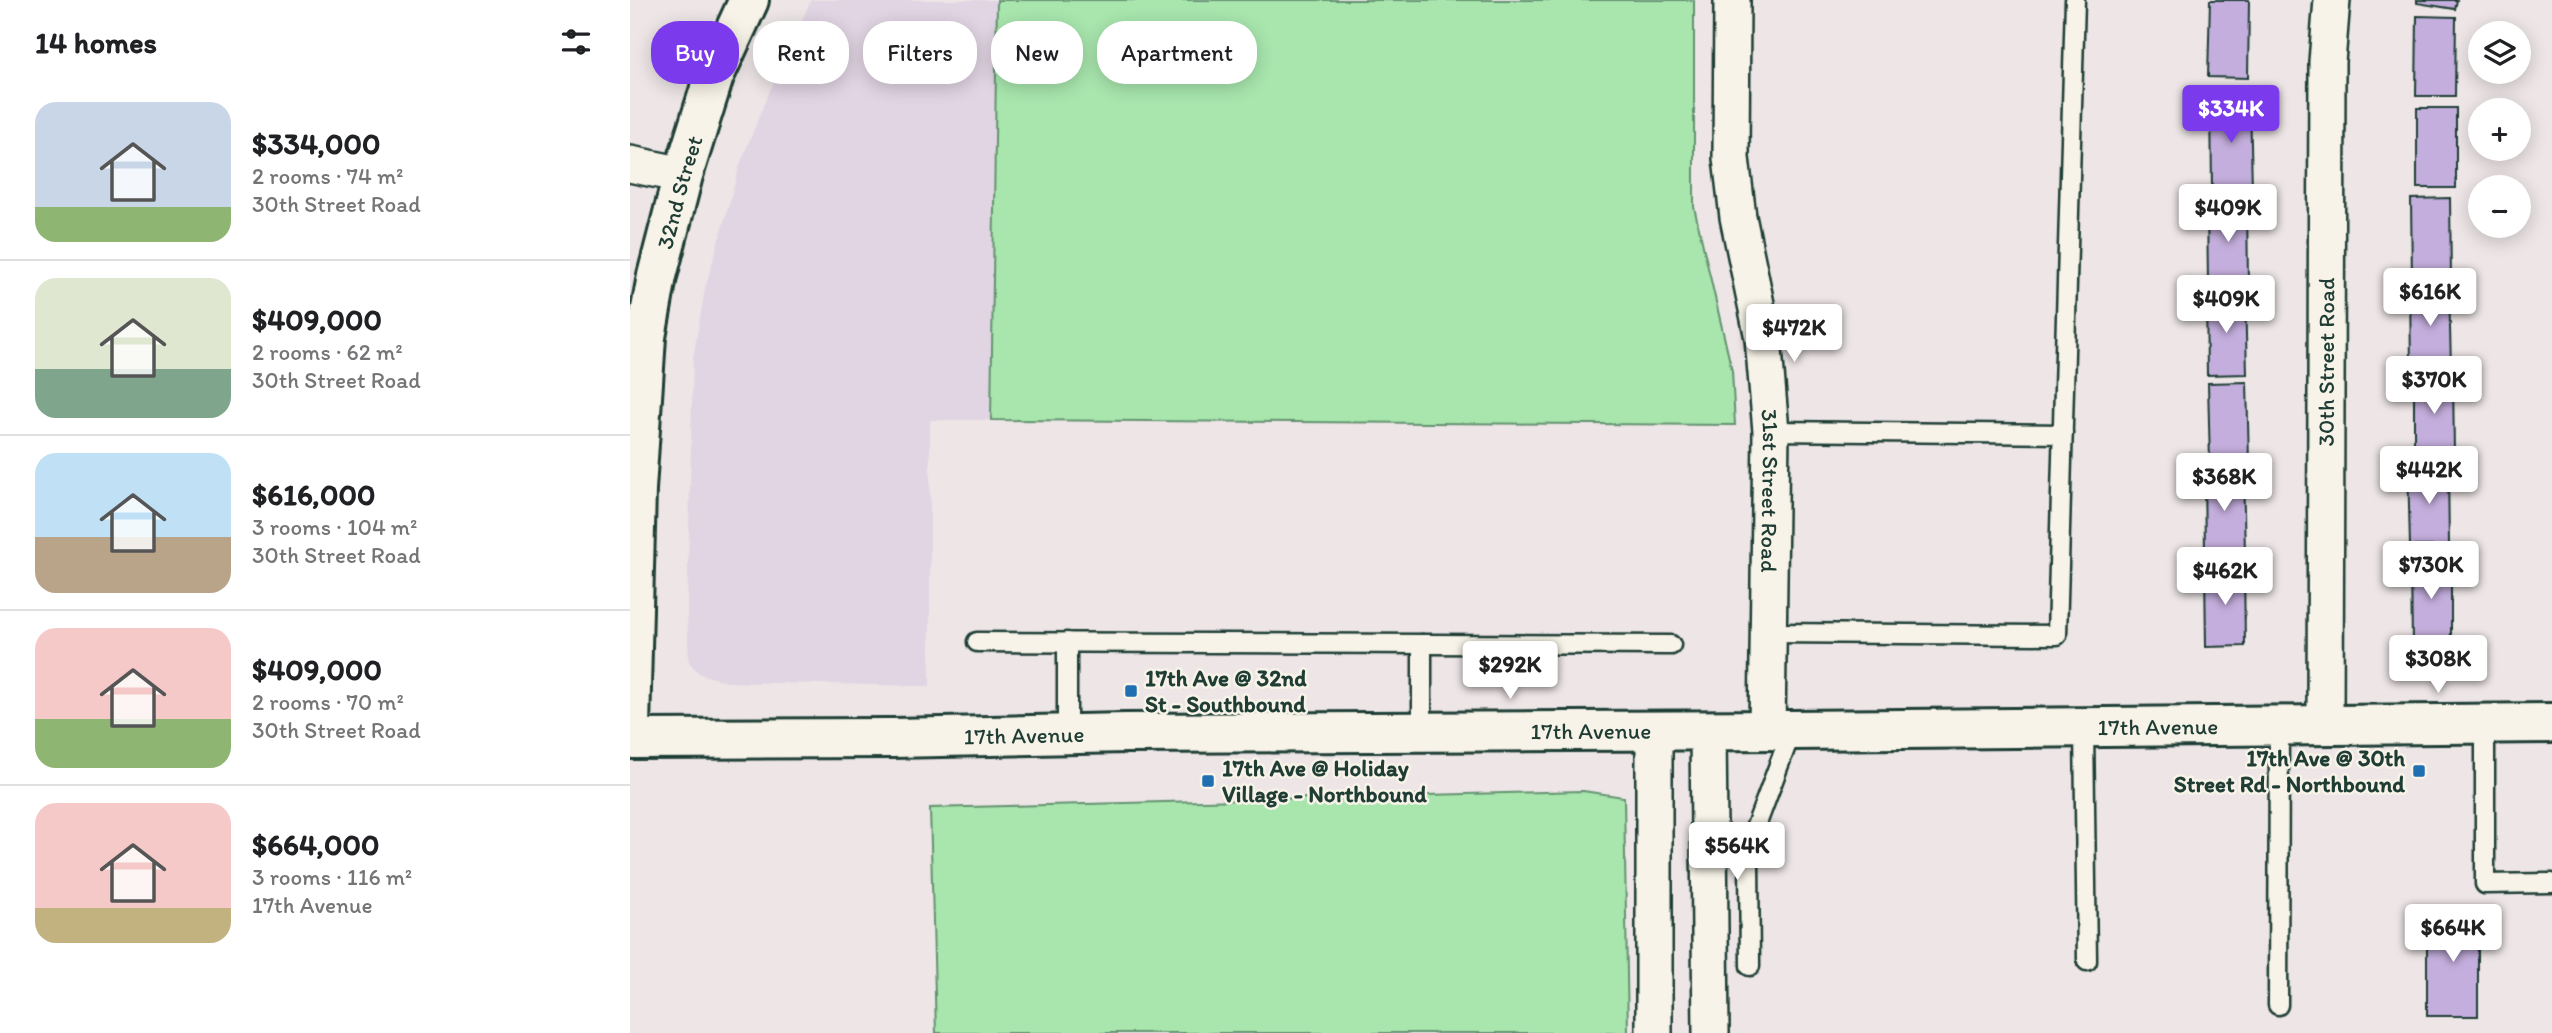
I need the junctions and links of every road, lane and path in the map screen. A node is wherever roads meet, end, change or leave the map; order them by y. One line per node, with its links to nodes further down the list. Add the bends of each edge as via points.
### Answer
1 (749, 0): 6 (main road, 32nd Street, via 714,76)
2 (1732, 0): 8 (street, 31st Street Road, via 1731,158 1763,338)
3 (2075, 0): 9 (lane)
4 (2332, 0): 18 (street, 30th Street Road, via 2327,62)
5 (630, 164): 6 (street)
6 (683, 175): 7 (main road, 32nd Street, via 657,276)
7 (635, 426): 19 (main road, 32nd Street)
8 (1770, 430): 9 (lane); 10 (street, 31st Street Road)
9 (2063, 434): 10 (lane, via 2057,635)
10 (1769, 633): 22 (street, 31st Street Road)
11 (977, 642): 12 (lane)
12 (1067, 642): 13 (lane); 25 (lane)
13 (1422, 644): 14 (lane); 21 (lane)
14 (1671, 645)
15 (2552, 723): 16 (main road, 17th Avenue)
16 (2484, 724): 18 (main road, 17th Avenue); 27 (lane, via 2484,884)
17 (2279, 726): 18 (main road, 17th Avenue); 20 (main road, 17th Avenue); 30 (lane)
18 (2325, 726)
19 (630, 727)
20 (2084, 728): 22 (main road, 17th Avenue); 28 (lane)
21 (1422, 730): 23 (main road, 17th Avenue); 25 (main road, 17th Avenue)
22 (1779, 730): 24 (main road, 17th Avenue); 29 (lane, via 1749,861)
23 (1654, 731): 24 (main road, 17th Avenue); 31 (street)
24 (1708, 731): 32 (street)
25 (1067, 734): 26 (main road, 17th Avenue)
26 (630, 739)
27 (2552, 883)
28 (2087, 961)
29 (1750, 966)
30 (2278, 1005)
31 (1654, 1033)
32 (1711, 1033)

